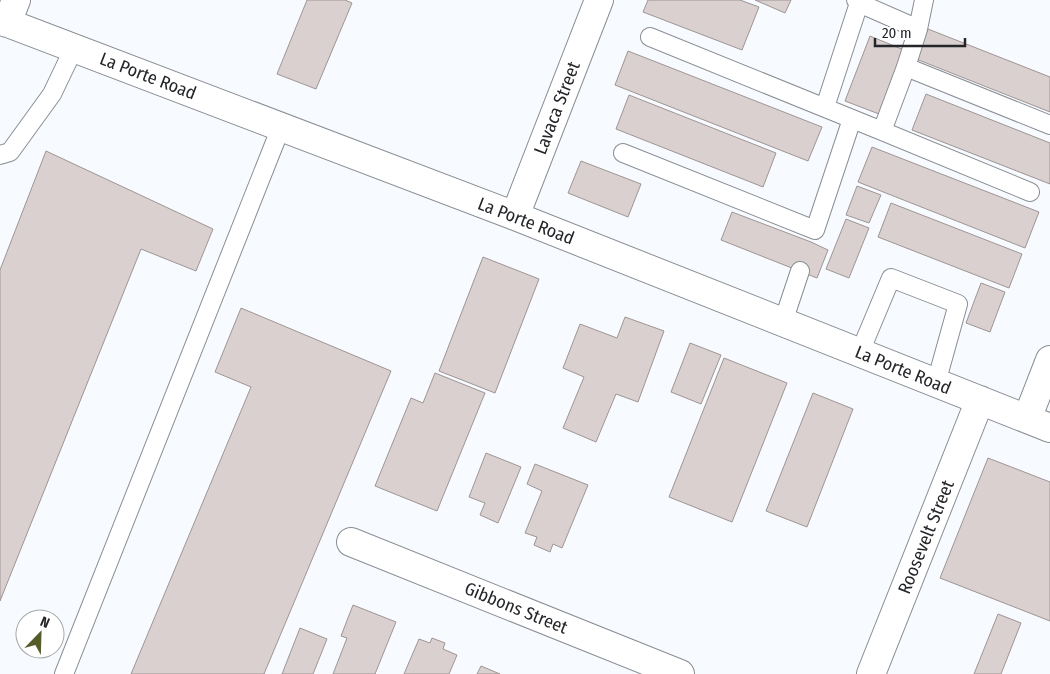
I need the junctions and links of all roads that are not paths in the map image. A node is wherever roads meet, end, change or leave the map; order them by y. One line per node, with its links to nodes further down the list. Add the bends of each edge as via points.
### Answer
1 (599, 0): 17 (street, Lavaca Street)
2 (924, 0): 5 (lane)
3 (858, 1): 5 (lane); 9 (lane)
4 (8, 14): 7 (street, La Porte Road)
5 (918, 30): 8 (lane)
6 (650, 37): 9 (lane)
7 (74, 48): 12 (street, La Porte Road); 15 (lane, via 52,94 10,152)
8 (906, 67): 11 (lane); 13 (lane)
9 (825, 107): 10 (lane)
10 (852, 119): 13 (lane); 14 (lane, via 813,236)
11 (1050, 125)
12 (281, 127): 17 (street, La Porte Road); 26 (lane)
13 (882, 131): 16 (lane)
14 (623, 153)
15 (0, 155)
16 (1030, 192)
17 (515, 216): 19 (street, La Porte Road)
18 (800, 271): 19 (lane)
19 (783, 322): 20 (street, La Porte Road)
20 (860, 352): 22 (street, La Porte Road); 22 (lane, via 891,278 950,300 958,304)
21 (1050, 360): 24 (street)
22 (936, 383): 23 (street, La Porte Road)
23 (980, 400): 24 (street, La Porte Road); 28 (street, Roosevelt Street)
24 (1039, 424)
25 (351, 542): 27 (street, Gibbons Street)
26 (64, 674)
27 (680, 674)
28 (871, 674)

